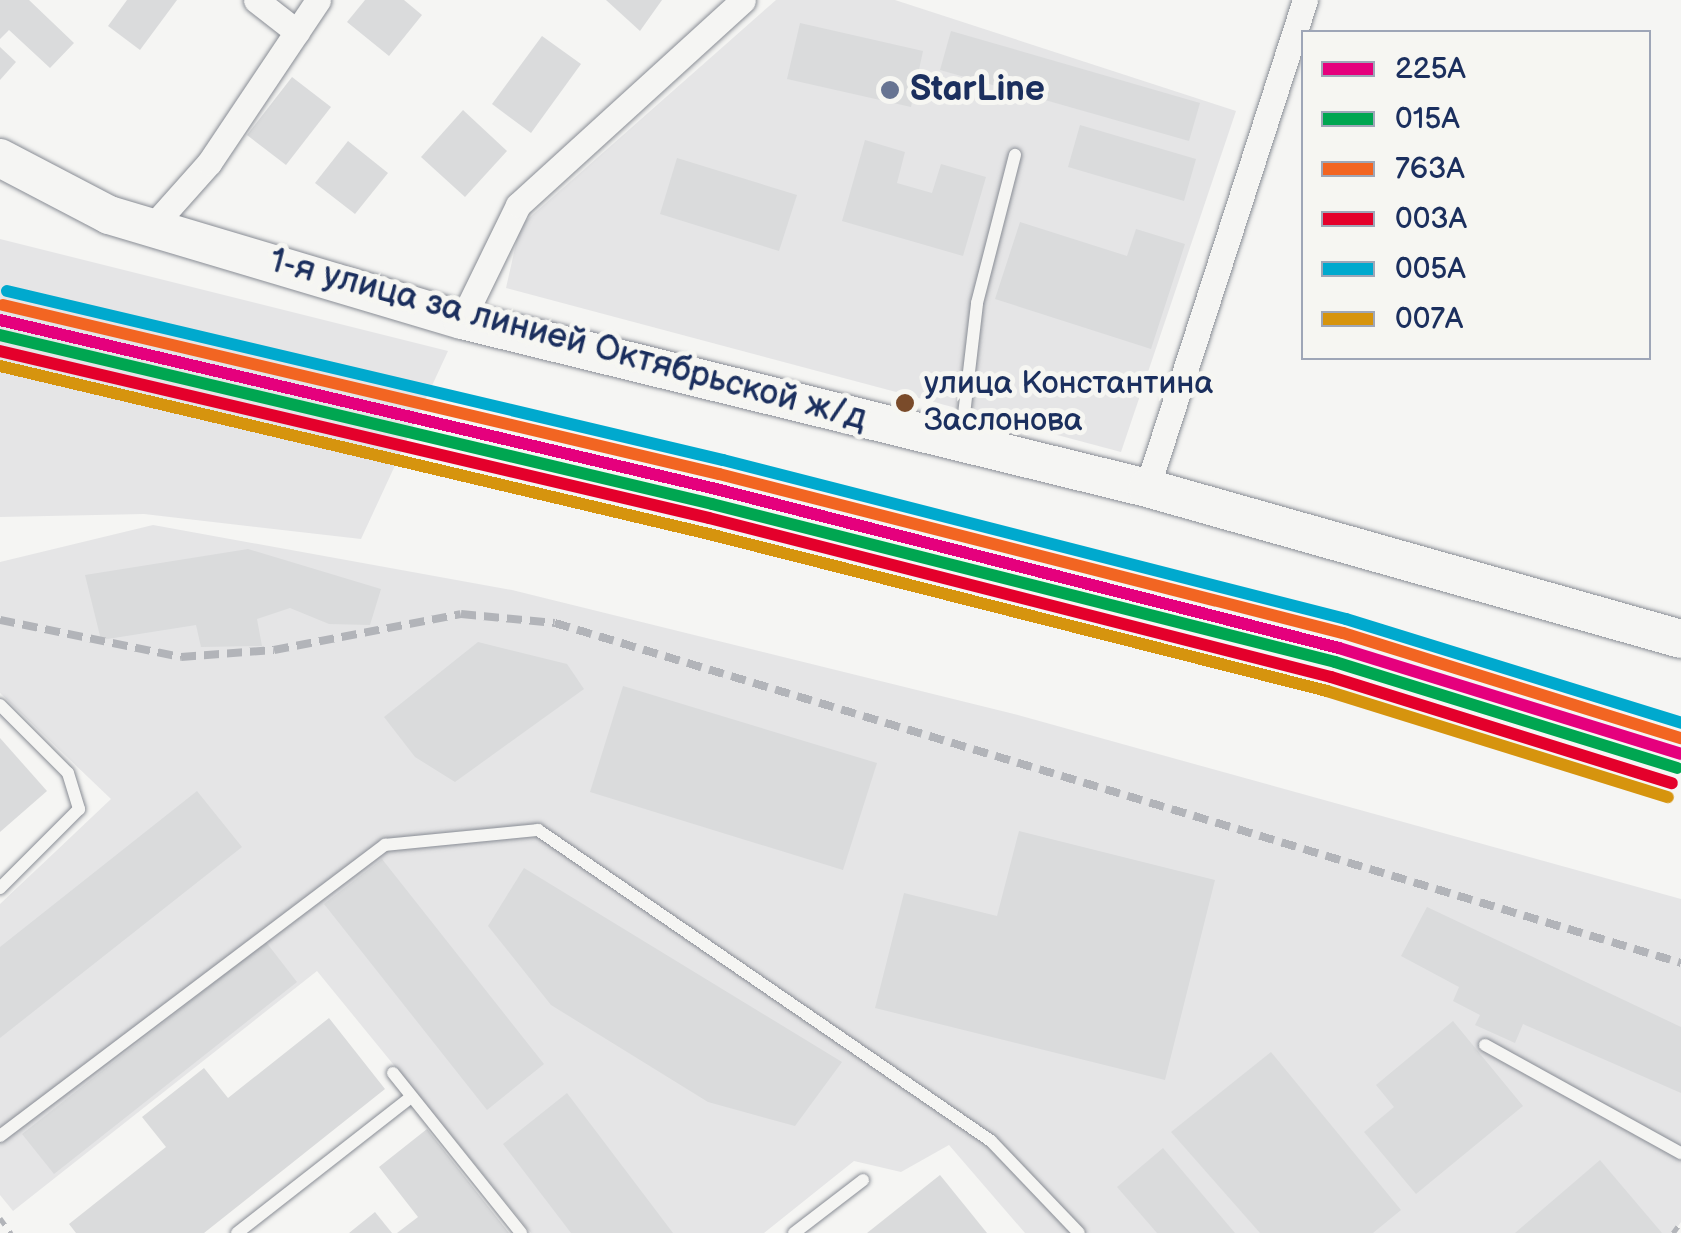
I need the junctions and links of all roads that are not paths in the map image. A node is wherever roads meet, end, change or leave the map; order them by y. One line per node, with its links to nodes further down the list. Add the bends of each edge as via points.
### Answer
1 (256, 0): 5 (street)
2 (318, 0): 5 (street)
3 (743, 0): 9 (street, via 518,205)
4 (1306, 0): 11 (street)
5 (297, 32): 8 (street, via 208,162)
6 (1015, 156): 10 (lane, via 977,303)
7 (0, 158): 8 (main road, 1-я улица за линией Октябрьской ж/д, via 77,201)
8 (151, 228): 9 (main road, 1-я улица за линией Октябрьской ж/д)
9 (462, 320): 10 (main road, 1-я улица за линией Октябрьской ж/д)
10 (961, 442): 11 (main road, 1-я улица за линией Октябрьской ж/д)
11 (1147, 488): 12 (main road, 1-я улица за линией Октябрьской ж/д)
12 (1681, 639)
13 (0, 705): 14 (lane, via 68,773 79,809)
14 (0, 888)
15 (1485, 1045): 19 (lane)
16 (393, 1073): 17 (lane)
17 (410, 1098): 21 (lane); 22 (lane)
18 (0, 1136): 24 (lane, via 385,845 538,830 991,1140)
19 (1681, 1153)
20 (863, 1180): 23 (lane)
21 (236, 1233)
22 (521, 1233)
23 (794, 1233)
24 (1079, 1233)

